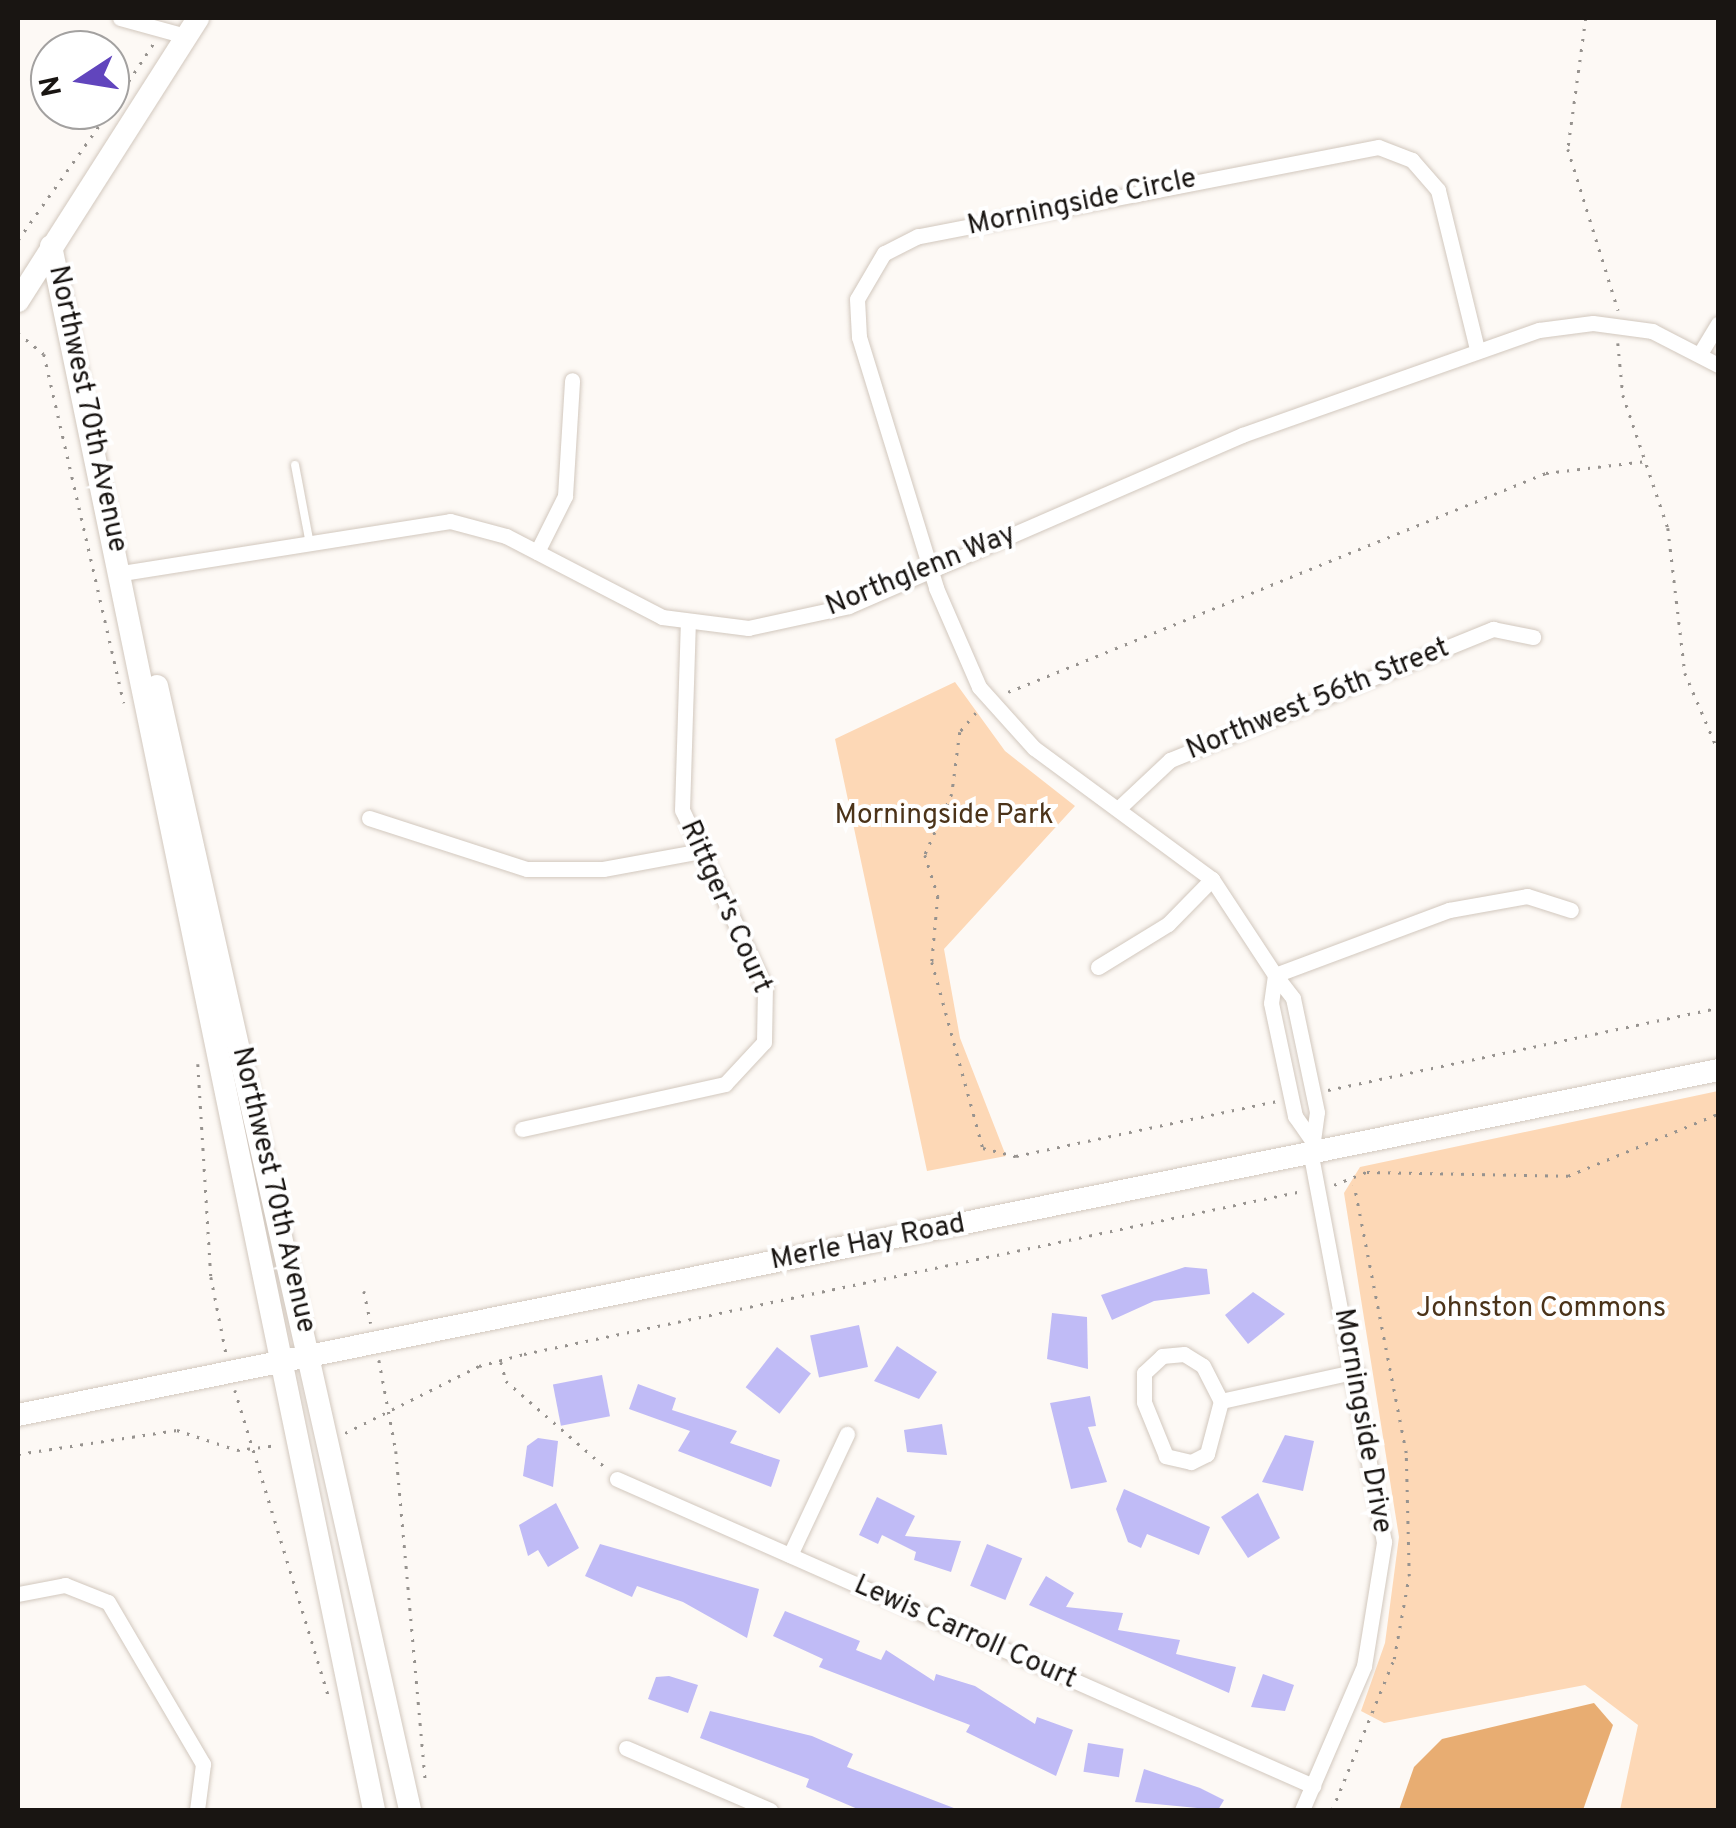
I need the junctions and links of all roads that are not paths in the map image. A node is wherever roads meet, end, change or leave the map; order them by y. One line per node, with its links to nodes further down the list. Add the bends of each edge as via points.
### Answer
1 (120, 18): 2 (street, via 162,29)
2 (192, 27): 3 (main road)
3 (51, 246): 4 (main road); 14 (main road, Northwest 70th Avenue)
4 (21, 289)
5 (1718, 324): 7 (street)
6 (1477, 349): 7 (street, Northglenn Way, via 1593,323 1620,325); 13 (street, Northglenn Way, via 1242,434); 13 (street, Morningside Circle, via 1438,190 1412,160 1378,146 899,243 862,282 856,318)
7 (1701, 352): 8 (street, Northglenn Way)
8 (1718, 365)
9 (572, 380): 12 (street, via 565,496)
10 (295, 465): 11 (lane)
11 (309, 539): 12 (street, Northglenn Way, via 450,521); 14 (street, Northglenn Way)
12 (537, 552): 15 (street, Northglenn Way)
13 (930, 570): 15 (street, Northglenn Way, via 809,617 748,628); 17 (street, Morningside Drive, via 991,704 1034,748)
14 (122, 573): 27 (main road, Northwest 70th Avenue, via 142,624); 28 (main road, Northwest 70th Avenue)
15 (688, 624): 19 (street, Rittger's Court, via 679,784)
16 (1533, 637): 17 (street, Northwest 56th Street, via 1493,629 1170,760)
17 (1120, 807): 20 (street, Morningside Drive)
18 (368, 818): 19 (street, via 527,869 603,870)
19 (696, 852): 25 (street, Rittger's Court, via 765,987 768,1026 754,1059 707,1090)
20 (1212, 879): 22 (street, via 1168,924); 23 (street, Morningside Drive)
21 (1570, 910): 23 (street, via 1527,896 1449,910)
22 (1098, 967)
23 (1275, 975): 26 (street, Morningside Drive, via 1271,1003 1291,1097); 26 (street, Morningside Drive, via 1293,998 1313,1093)
24 (1718, 1070): 26 (main road, Merle Hay Road)
25 (522, 1129)
26 (1311, 1147): 27 (main road, Merle Hay Road); 29 (street, Morningside Drive)
27 (310, 1353): 28 (main road, Merle Hay Road); 40 (main road, Northwest 70th Avenue)
28 (280, 1359): 31 (main road, Merle Hay Road); 39 (main road, Northwest 70th Avenue)
29 (1356, 1371): 30 (street); 37 (street, Morningside Drive, via 1382,1500 1382,1583 1364,1666)
30 (1221, 1401): 30 (street, via 1203,1366 1184,1354 1162,1356 1144,1374 1144,1402 1166,1456 1191,1462 1207,1454)
31 (18, 1415)
32 (848, 1434): 34 (street)
33 (617, 1479): 34 (street, Lewis Carroll Court)
34 (790, 1555): 37 (street, Lewis Carroll Court)
35 (18, 1594): 38 (street, via 65,1585 108,1602 197,1752 205,1780)
36 (626, 1748): 41 (street)
37 (1313, 1786): 42 (street, Morningside Drive)
38 (197, 1810)
39 (374, 1810)
40 (410, 1810)
41 (770, 1810)
42 (1302, 1810)

